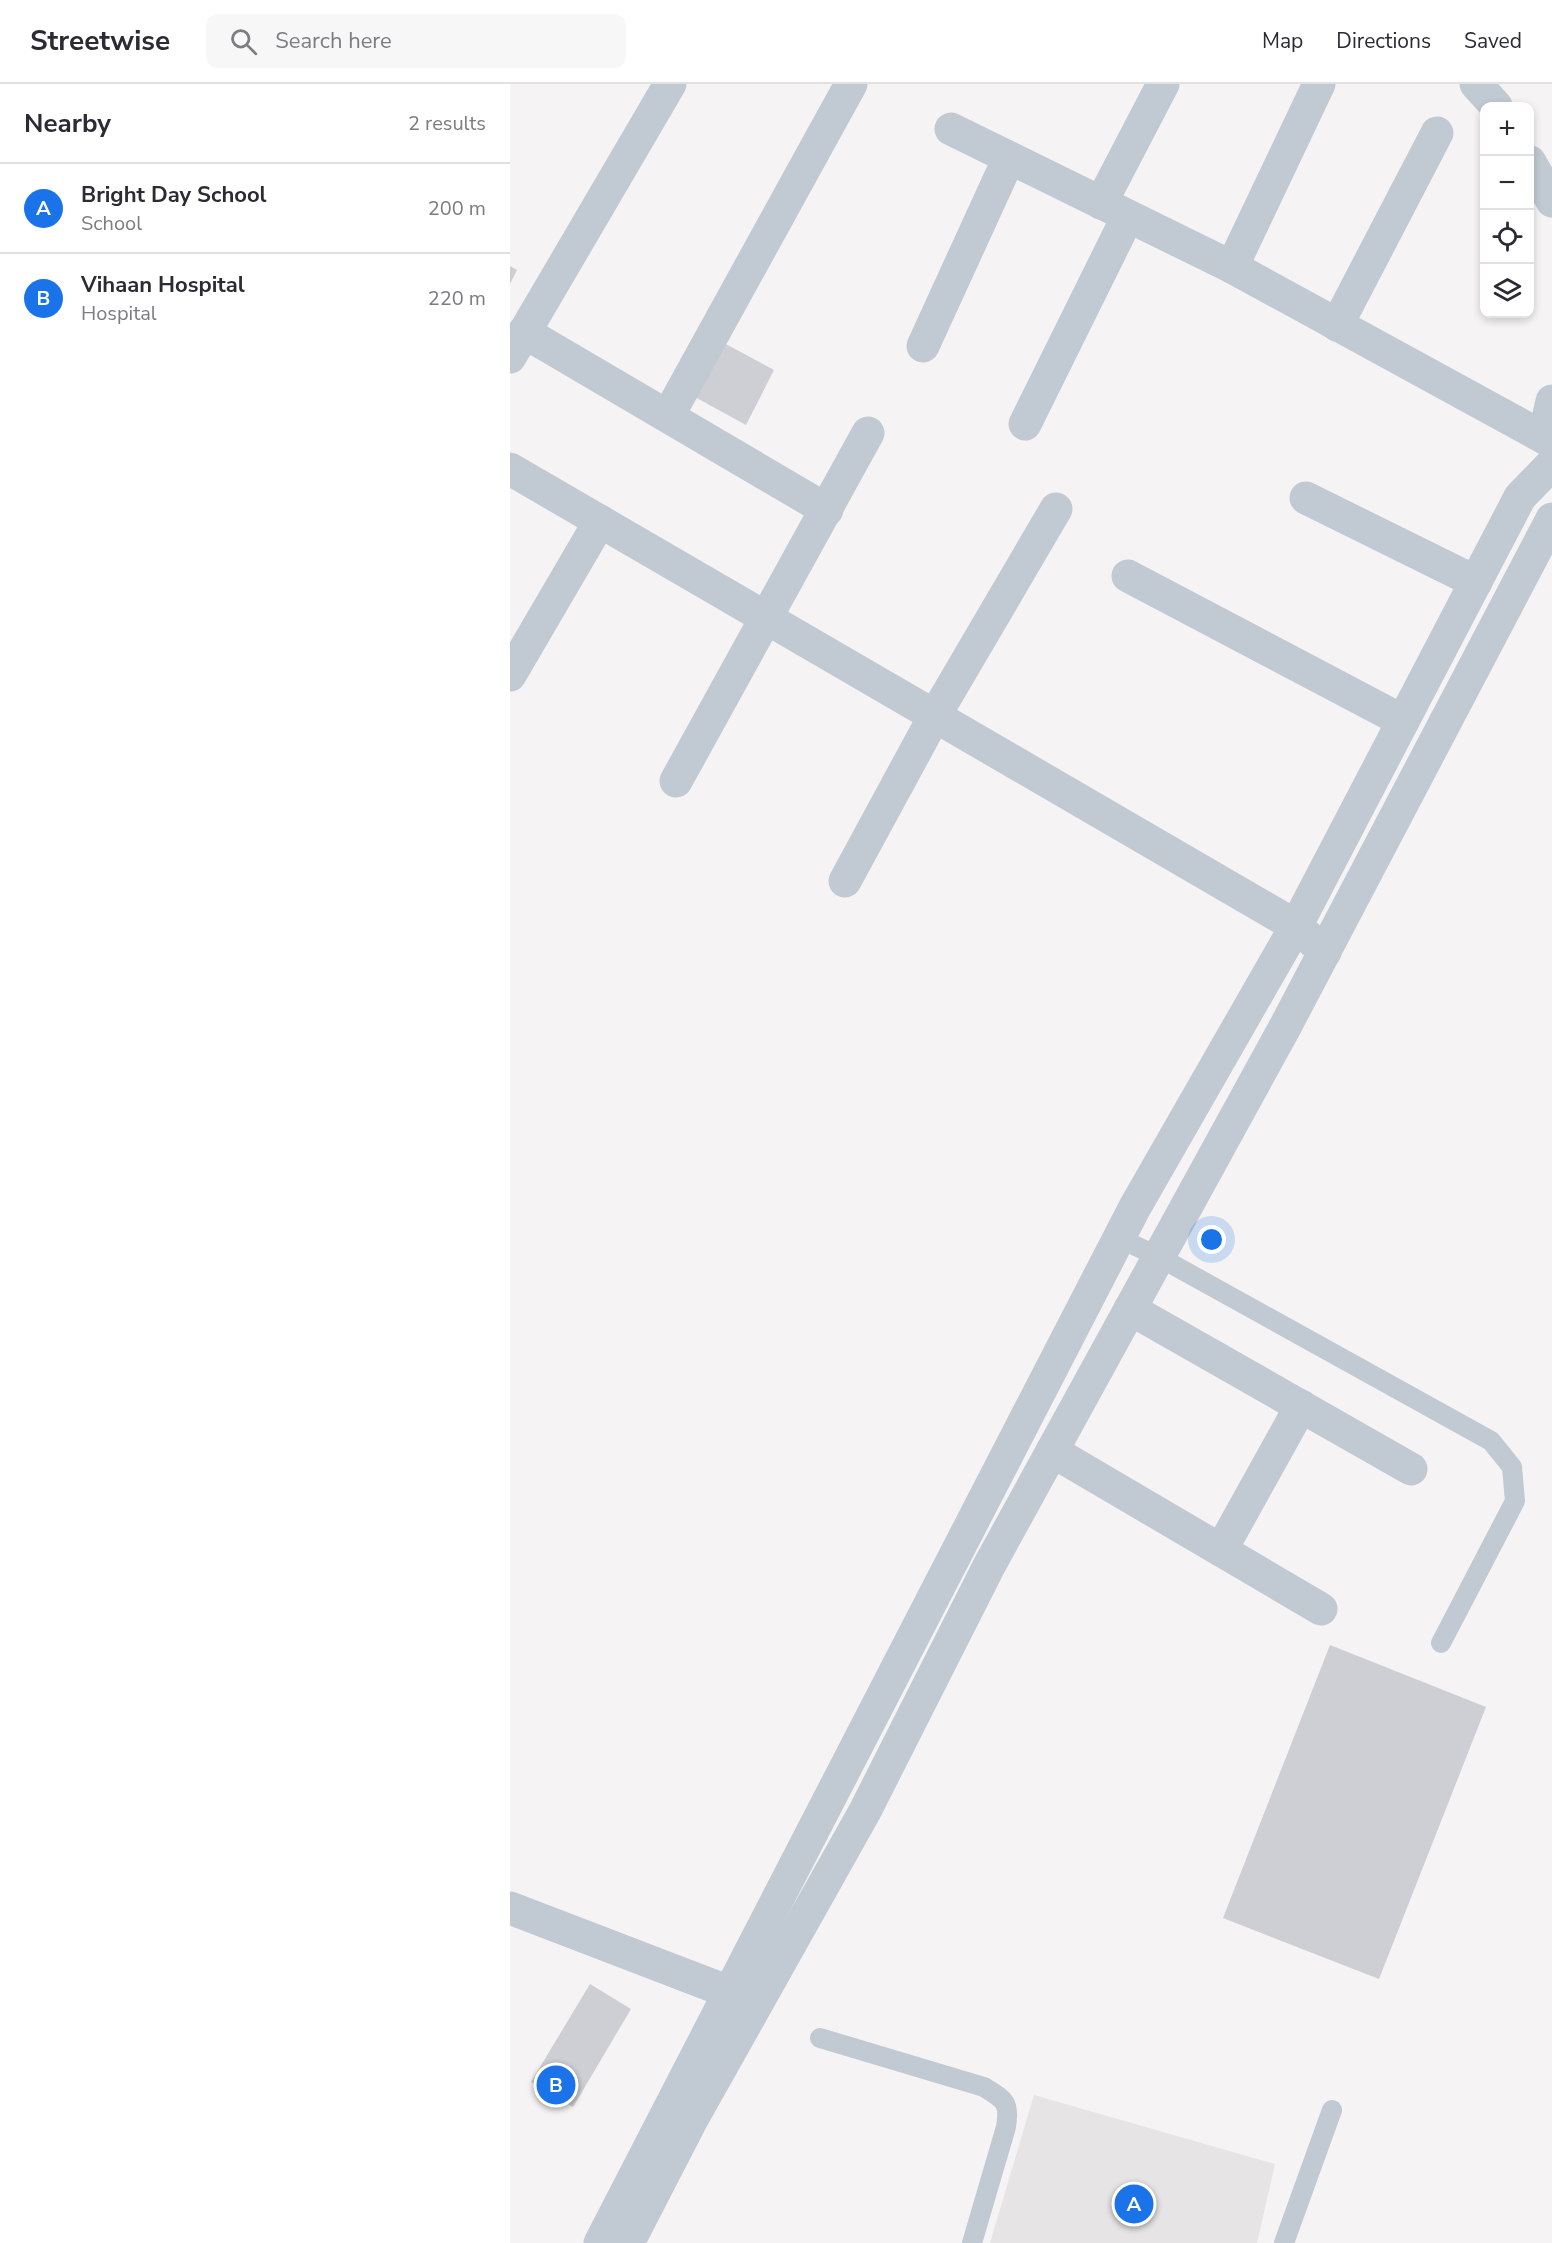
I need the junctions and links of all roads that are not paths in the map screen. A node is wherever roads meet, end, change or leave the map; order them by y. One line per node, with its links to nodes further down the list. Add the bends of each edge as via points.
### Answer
1 (670, 84): 15 (street)
2 (851, 84): 18 (street)
3 (1162, 84): 12 (street)
4 (1319, 84): 13 (street)
5 (1476, 84): 6 (street)
6 (1492, 102)
7 (951, 129): 9 (street)
8 (1437, 133): 14 (street)
9 (1009, 158): 12 (street); 16 (street)
10 (1534, 169): 11 (street)
11 (1552, 201)
12 (1114, 210): 13 (street); 19 (street)
13 (1232, 267): 14 (street)
14 (1338, 325): 21 (street)
15 (517, 344): 18 (street)
16 (922, 346)
17 (1552, 401): 21 (street)
18 (668, 416): 25 (street)
19 (1025, 424)
20 (868, 433): 25 (street)
21 (1549, 448): 29 (street)
22 (510, 469): 27 (street)
23 (1306, 498): 29 (street)
24 (1056, 509): 32 (street)
25 (827, 510): 30 (street)
26 (1552, 519): 37 (street)
27 (600, 521): 30 (street); 31 (street)
28 (1128, 576): 33 (street)
29 (1476, 582): 33 (street)
30 (766, 619): 32 (street); 34 (street)
31 (510, 675)
32 (934, 717): 35 (street); 36 (street)
33 (1403, 721): 36 (street)
34 (676, 781)
35 (845, 881)
36 (1296, 926): 37 (street); 38 (street)
37 (1325, 952): 39 (street)
38 (1119, 1238): 39 (lane); 48 (street)
39 (1159, 1257): 40 (street); 46 (lane, via 1491,1441 1512,1467 1515,1501)
40 (1130, 1309): 41 (street); 42 (street)
41 (1301, 1406): 43 (street); 44 (street)
42 (1052, 1451): 44 (street); 48 (street, via 989,1566 865,1812)
43 (1411, 1469)
44 (1221, 1550): 45 (street)
45 (1321, 1609)
46 (1441, 1642)
47 (510, 1908): 48 (street)
48 (743, 1997): 51 (street); 52 (street, via 691,2121)
49 (820, 2038): 53 (lane, via 984,2087 1003,2098 1009,2109 1006,2127)
50 (1332, 2110): 54 (lane)
51 (600, 2243)
52 (628, 2243)
53 (972, 2243)
54 (1284, 2243)

